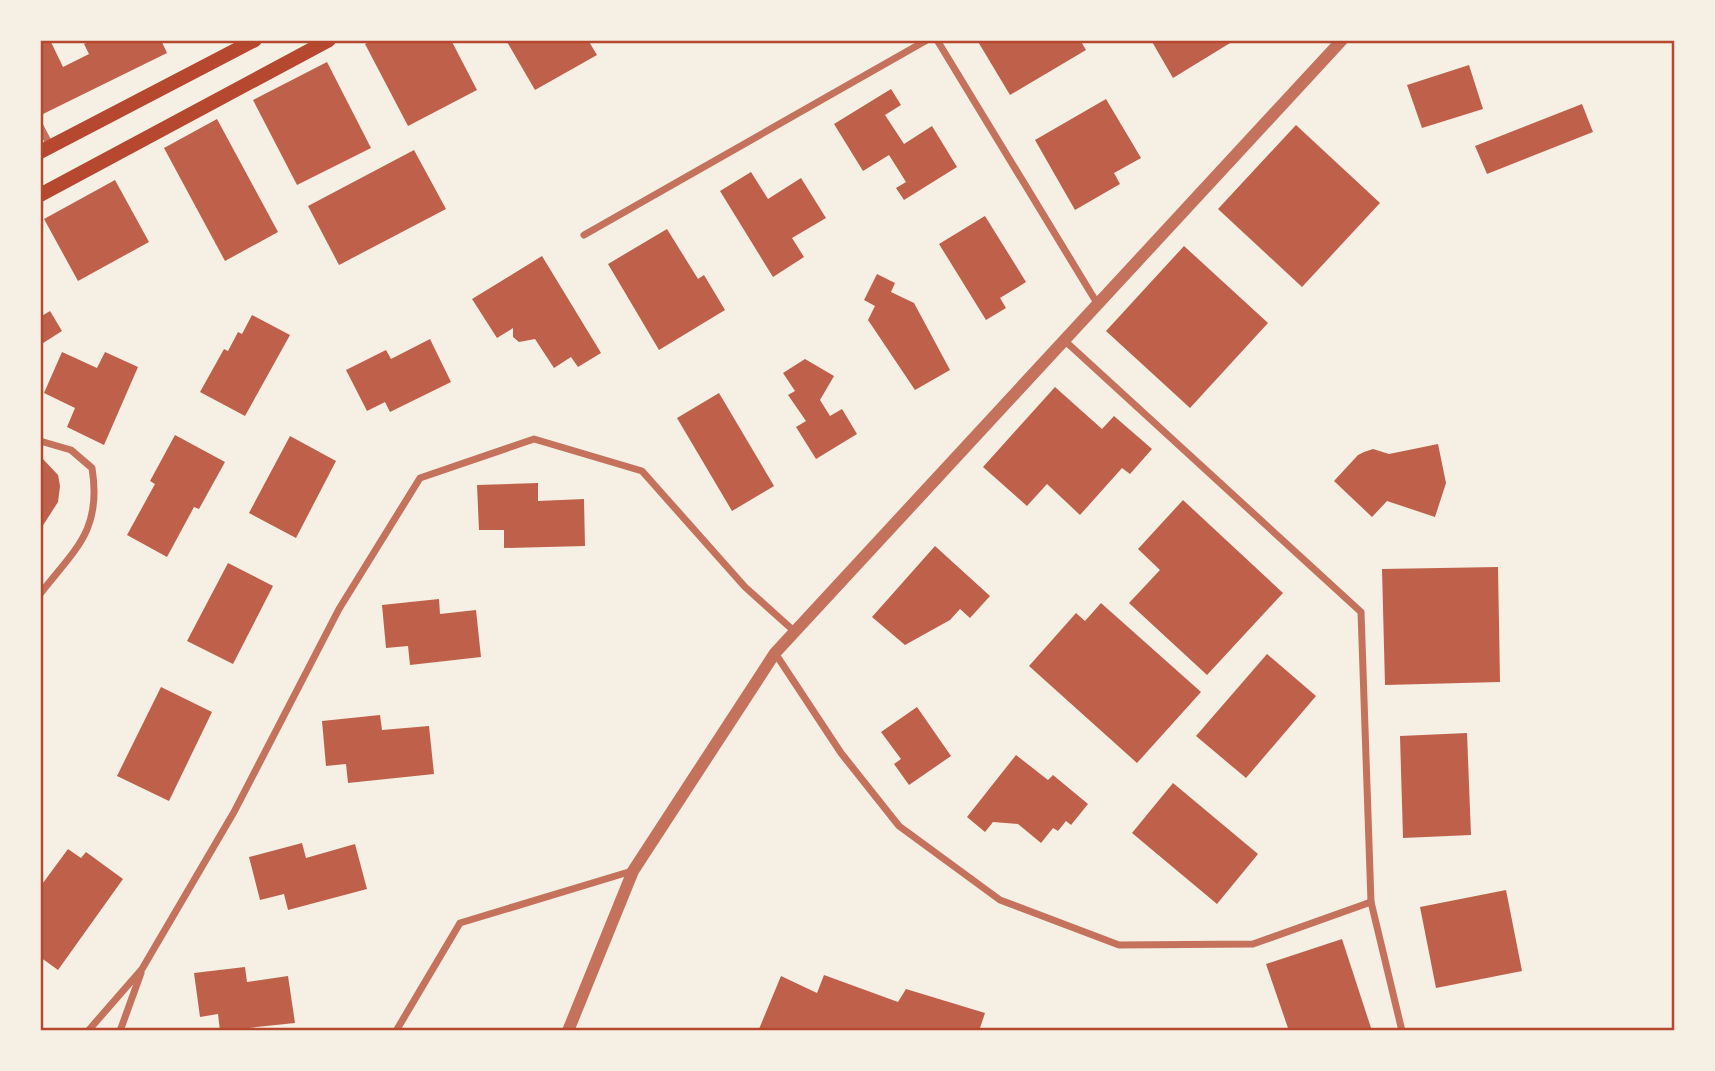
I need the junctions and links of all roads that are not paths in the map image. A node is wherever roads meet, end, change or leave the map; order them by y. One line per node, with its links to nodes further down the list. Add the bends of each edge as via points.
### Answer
1 (255, 40): 7 (main road)
2 (329, 40): 8 (main road)
3 (927, 40): 9 (street)
4 (937, 40): 10 (street)
5 (1342, 40): 10 (street)
6 (40, 126): 7 (street)
7 (46, 149)
8 (40, 195)
9 (584, 234)
10 (1097, 303): 11 (street)
11 (1063, 339): 14 (street); 17 (street, via 1361,612)
12 (40, 441): 13 (street, via 71,450 92,468 97,496 87,533)
13 (40, 594)
14 (794, 631): 15 (street); 18 (street, via 745,587 642,471 534,439 420,478 339,609 233,812)
15 (775, 653): 16 (street); 17 (street, via 841,754 899,826 1000,900 1119,945 1253,944)
16 (633, 870): 21 (street, via 460,923); 22 (street)
17 (1371, 902): 23 (street)
18 (142, 969): 19 (street); 20 (street)
19 (88, 1031)
20 (120, 1031)
21 (396, 1031)
22 (568, 1031)
23 (1402, 1031)

